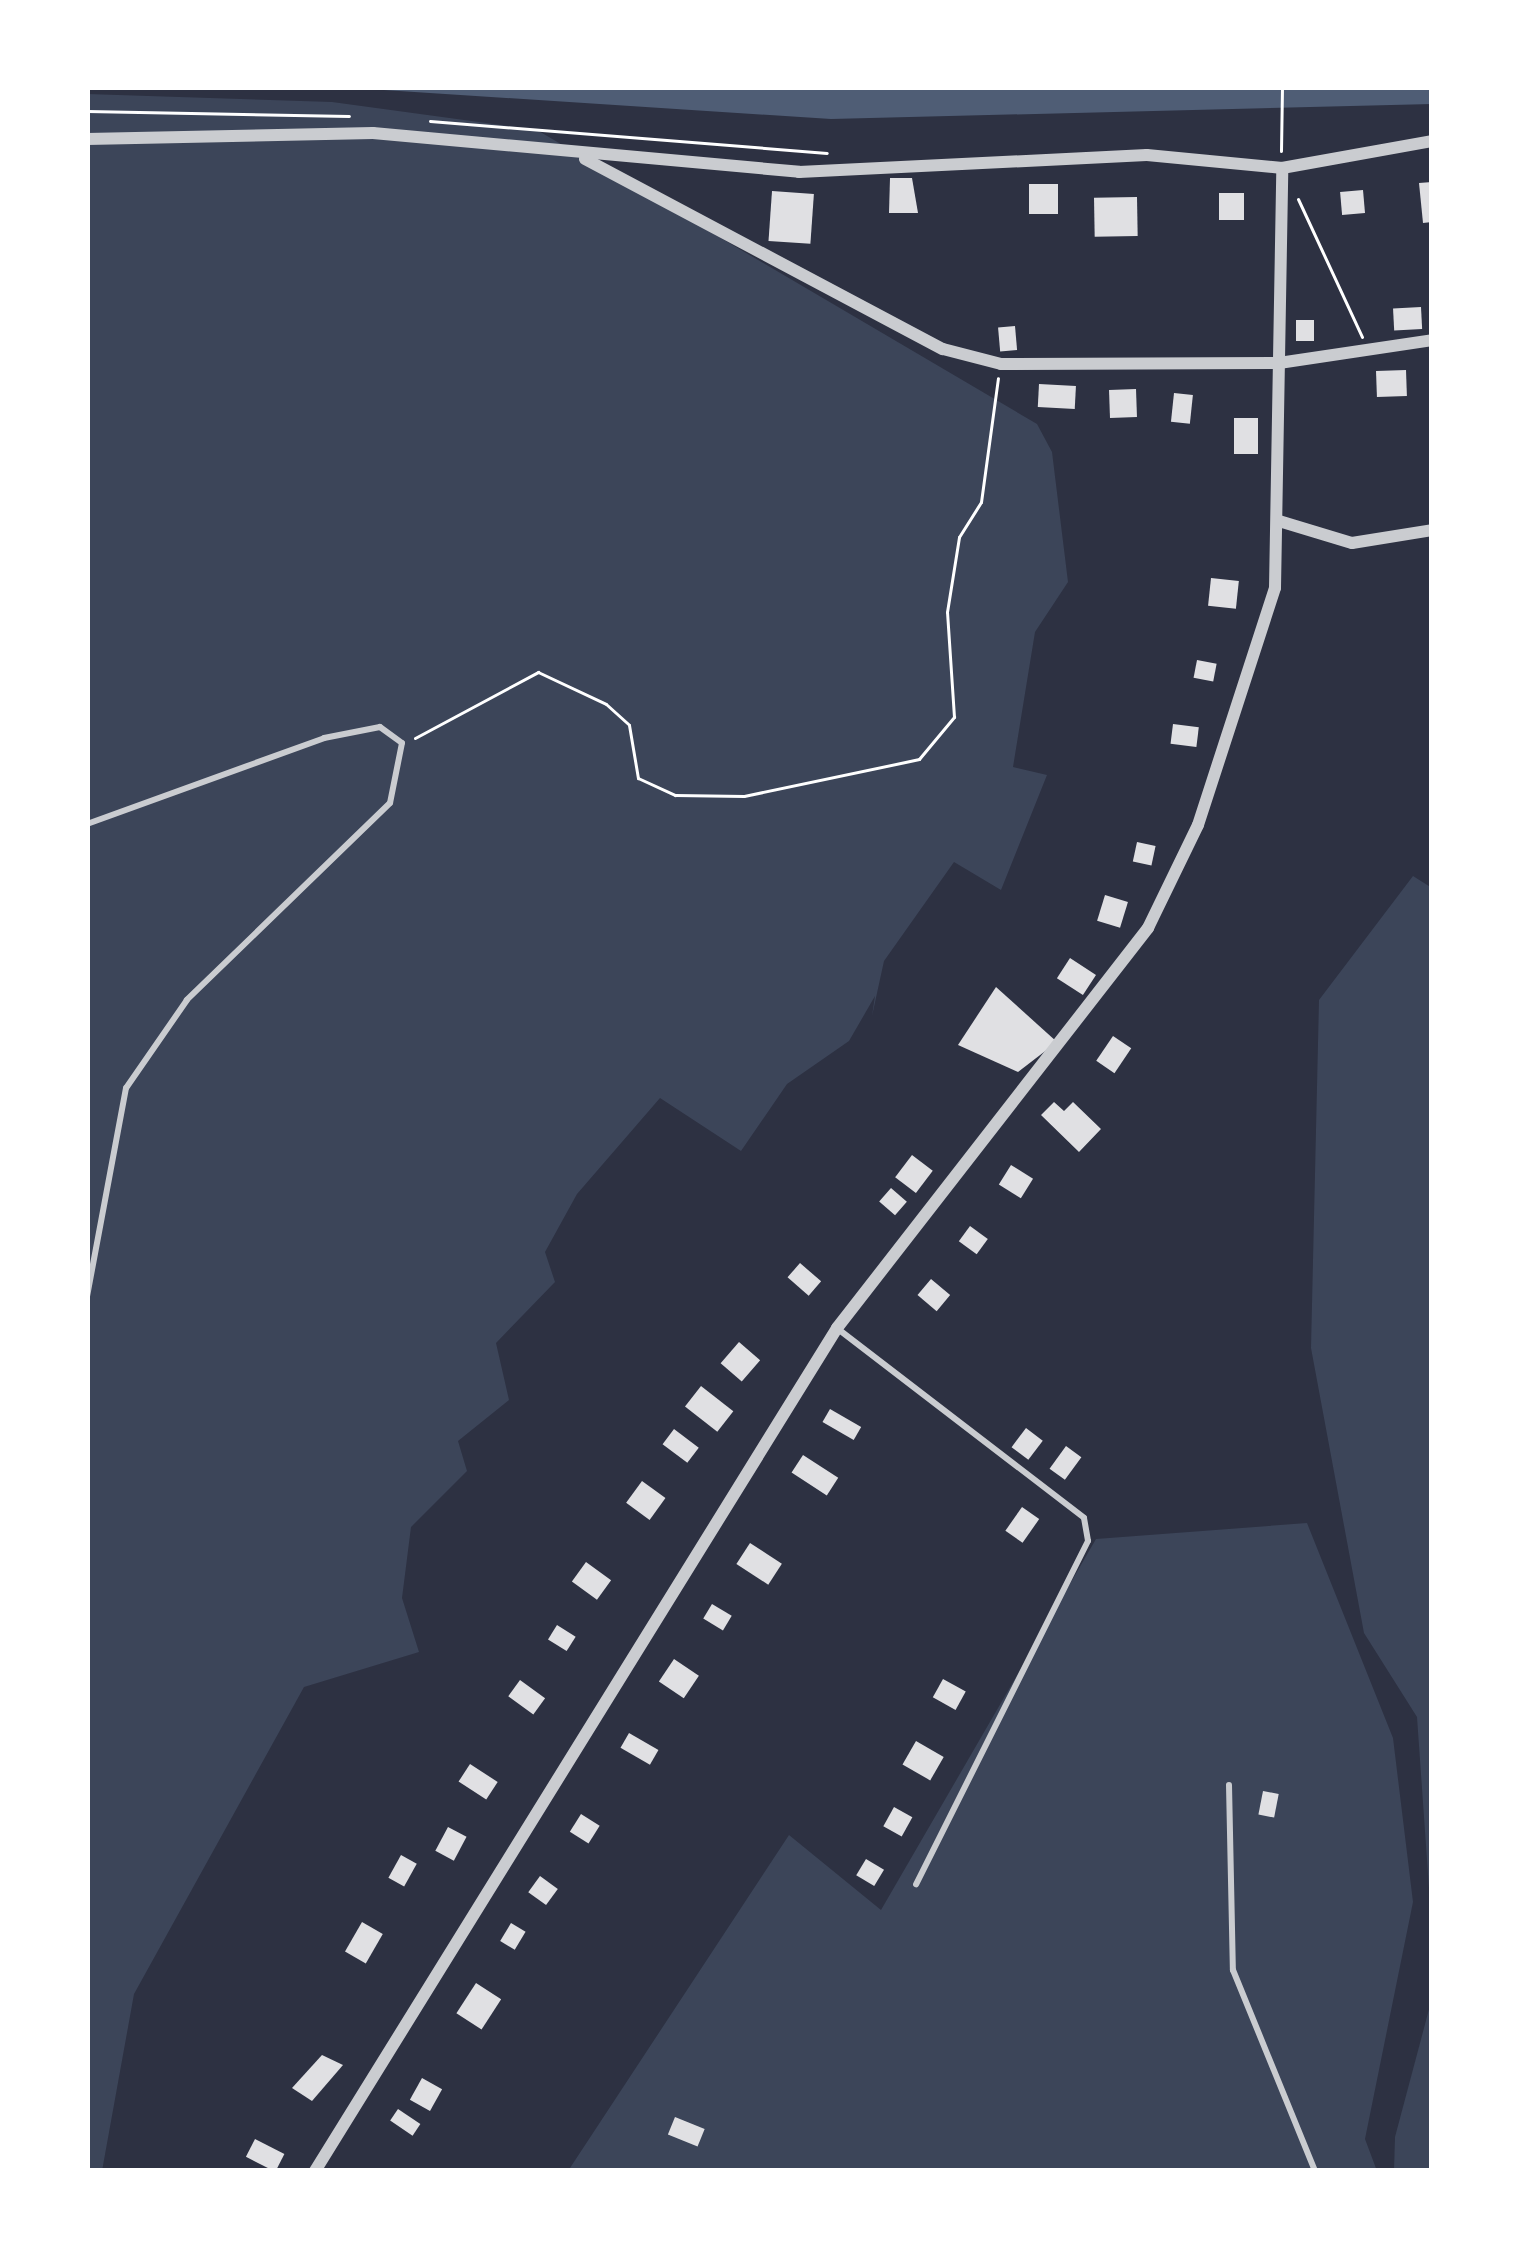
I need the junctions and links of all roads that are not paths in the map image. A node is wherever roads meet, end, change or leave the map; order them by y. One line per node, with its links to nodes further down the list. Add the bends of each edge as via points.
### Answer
1 (87, 139): 3 (street, via 373,133)
2 (1432, 141): 4 (street)
3 (577, 154): 4 (street, via 799,172 1147,155); 6 (street, via 943,349 1001,364)
4 (1282, 168): 6 (street)
5 (1432, 340): 6 (street, via 1364,341)
6 (1279, 363): 7 (street)
7 (1279, 521): 8 (street, via 1352,544); 11 (street, via 1274,588 1198,825 1148,928)
8 (1432, 530)
9 (87, 824): 10 (lane, via 324,738 380,727 402,743 390,803 187,1000 126,1088)
10 (87, 1296)
11 (837, 1328): 13 (lane, via 1084,1518 1088,1541); 14 (street)
12 (1229, 1785): 15 (lane, via 1233,1970)
13 (916, 1884)
14 (315, 2171)
15 (1315, 2171)

